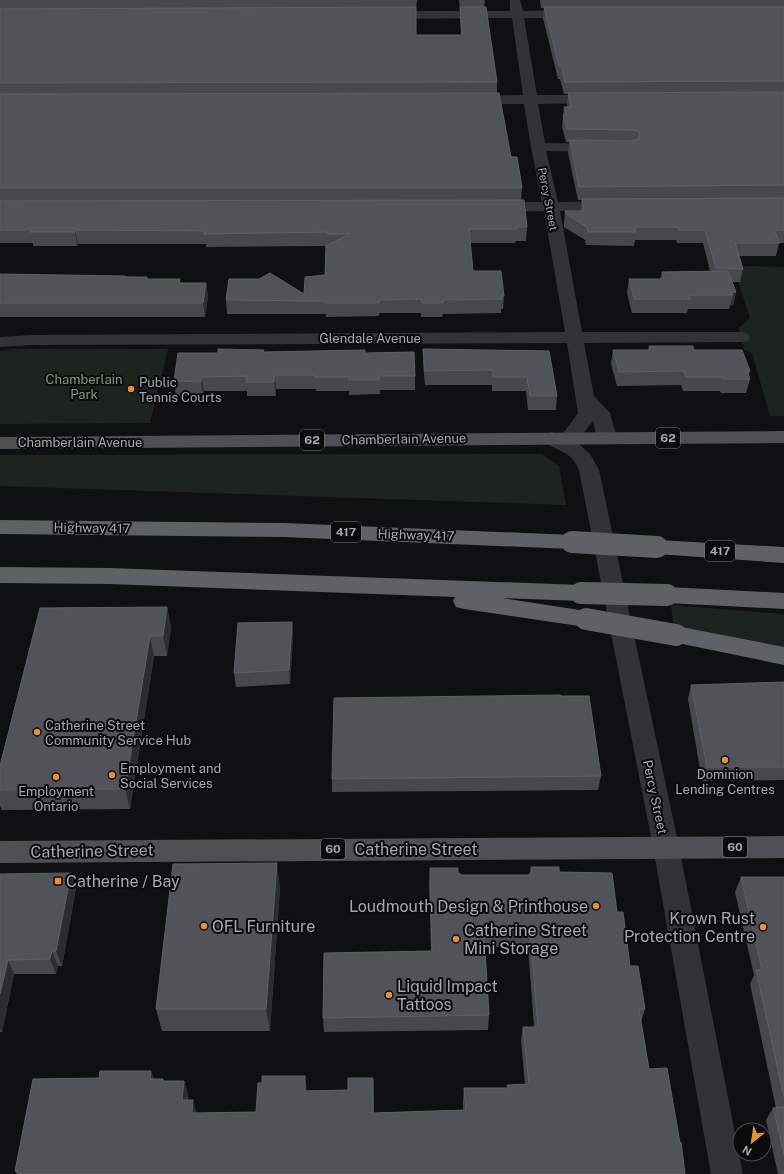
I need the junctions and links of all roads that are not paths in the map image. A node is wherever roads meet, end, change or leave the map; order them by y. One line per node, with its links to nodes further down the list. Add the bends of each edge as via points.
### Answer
1 (514, 0): 2 (street, Percy Street)
2 (517, 14): 3 (street); 4 (street); 5 (street, Percy Street)
3 (582, 14)
4 (374, 15)
5 (530, 99): 6 (street); 7 (street); 8 (street, Percy Street)
6 (608, 99)
7 (458, 100)
8 (538, 147): 9 (street); 12 (street, Percy Street)
9 (615, 148)
10 (624, 206): 12 (street)
11 (478, 207): 12 (street)
12 (551, 207): 14 (street, Percy Street)
13 (741, 337): 14 (street, Glendale Avenue)
14 (573, 338): 15 (street, Glendale Avenue); 16 (street, Percy Street)
15 (0, 342)
16 (585, 397): 18 (street, Percy Street, via 588,414 580,426); 19 (street, via 600,413)
17 (784, 437): 19 (main road, Chamberlain Avenue / 62)
18 (562, 438): 19 (main road, Chamberlain Avenue / 62); 20 (main road, Chamberlain Avenue / 62); 29 (street, Percy Street, via 582,455 589,470)
19 (607, 438)
20 (0, 443)
21 (0, 513): 23 (highway)
22 (0, 527): 23 (highway, Highway 417 / 417)
23 (120, 528): 24 (highway, Highway 417 / 417, bridge, via 284,530 572,542)
24 (784, 555)
25 (0, 574): 26 (highway)
26 (364, 586): 27 (highway, bridge); 28 (highway, bridge, via 586,619)
27 (784, 601)
28 (784, 656)
29 (676, 847): 30 (main road, Catherine Street / 60); 31 (main road, Catherine Street / 60); 32 (street, Percy Street)
30 (784, 847)
31 (0, 852)
32 (727, 1174)

